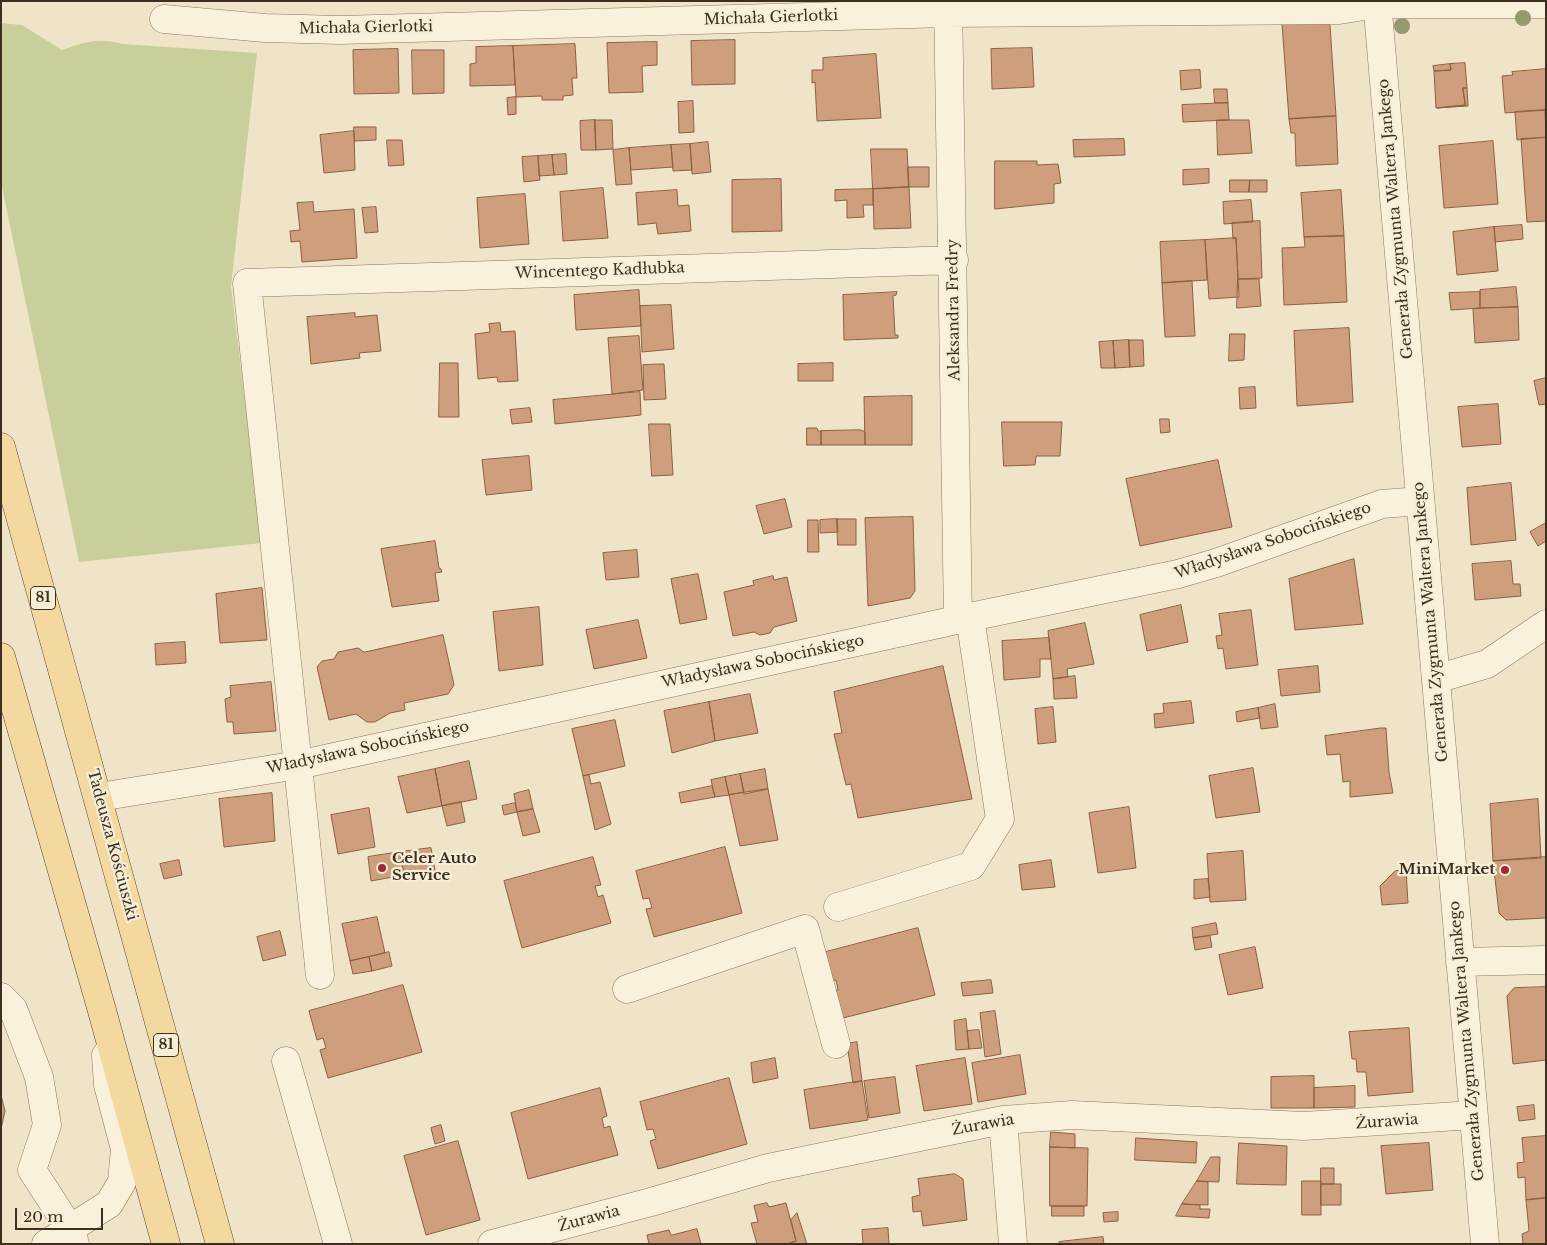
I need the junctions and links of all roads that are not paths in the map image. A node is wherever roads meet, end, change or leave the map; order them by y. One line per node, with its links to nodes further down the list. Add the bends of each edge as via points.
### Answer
1 (1377, 3): 2 (street, Michała Gierlotki); 3 (street, Michała Gierlotki, via 1339,10); 7 (street, Generała Zygmunta Waltera Jankego)
2 (1546, 4)
3 (948, 7): 4 (street, Michała Gierlotki, via 340,30 265,28); 5 (street, Aleksandra Fredry)
4 (164, 19)
5 (954, 260): 8 (street, Aleksandra Fredry); 12 (street, Wincentego Kadłubka, via 247,282)
6 (1, 447): 13 (main road, Tadeusza Kościuszki / 81)
7 (1420, 501): 8 (street, Władysława Sobocińskiego, via 1382,504 1178,574); 11 (street, Generała Zygmunta Waltera Jankego)
8 (964, 618): 12 (street, Władysława Sobocińskiego); 14 (street, Aleksandra Fredry, via 1000,819 971,866)
9 (1546, 624): 11 (street, via 1488,664)
10 (1, 657): 20 (main road)
11 (1436, 679): 16 (street, Generała Zygmunta Waltera Jankego)
12 (298, 765): 13 (street, Władysława Sobocińskiego); 17 (street)
13 (99, 797): 29 (main road, Tadeusza Kościuszki / 81)
14 (838, 906)
15 (1546, 960): 16 (street)
16 (1460, 962): 23 (street, Generała Zygmunta Waltera Jankego)
17 (320, 975)
18 (627, 989): 21 (street, via 805,929)
19 (1, 997): 25 (street, via 13,1009 39,1077 47,1125 32,1170)
20 (101, 1007): 25 (street, via 108,1085 125,1149 122,1182 109,1204); 28 (main road)
21 (836, 1044)
22 (286, 1061): 30 (street)
23 (1473, 1115): 24 (street, Żurawia, via 1304,1126 1072,1115); 32 (street, Generała Zygmunta Waltera Jankego)
24 (1003, 1120): 26 (street, Żurawia, via 768,1168); 31 (street)
25 (72, 1236): 27 (street)
26 (501, 1243)
27 (46, 1244)
28 (166, 1244)
29 (220, 1244)
30 (338, 1244)
31 (1013, 1244)
32 (1484, 1244)

